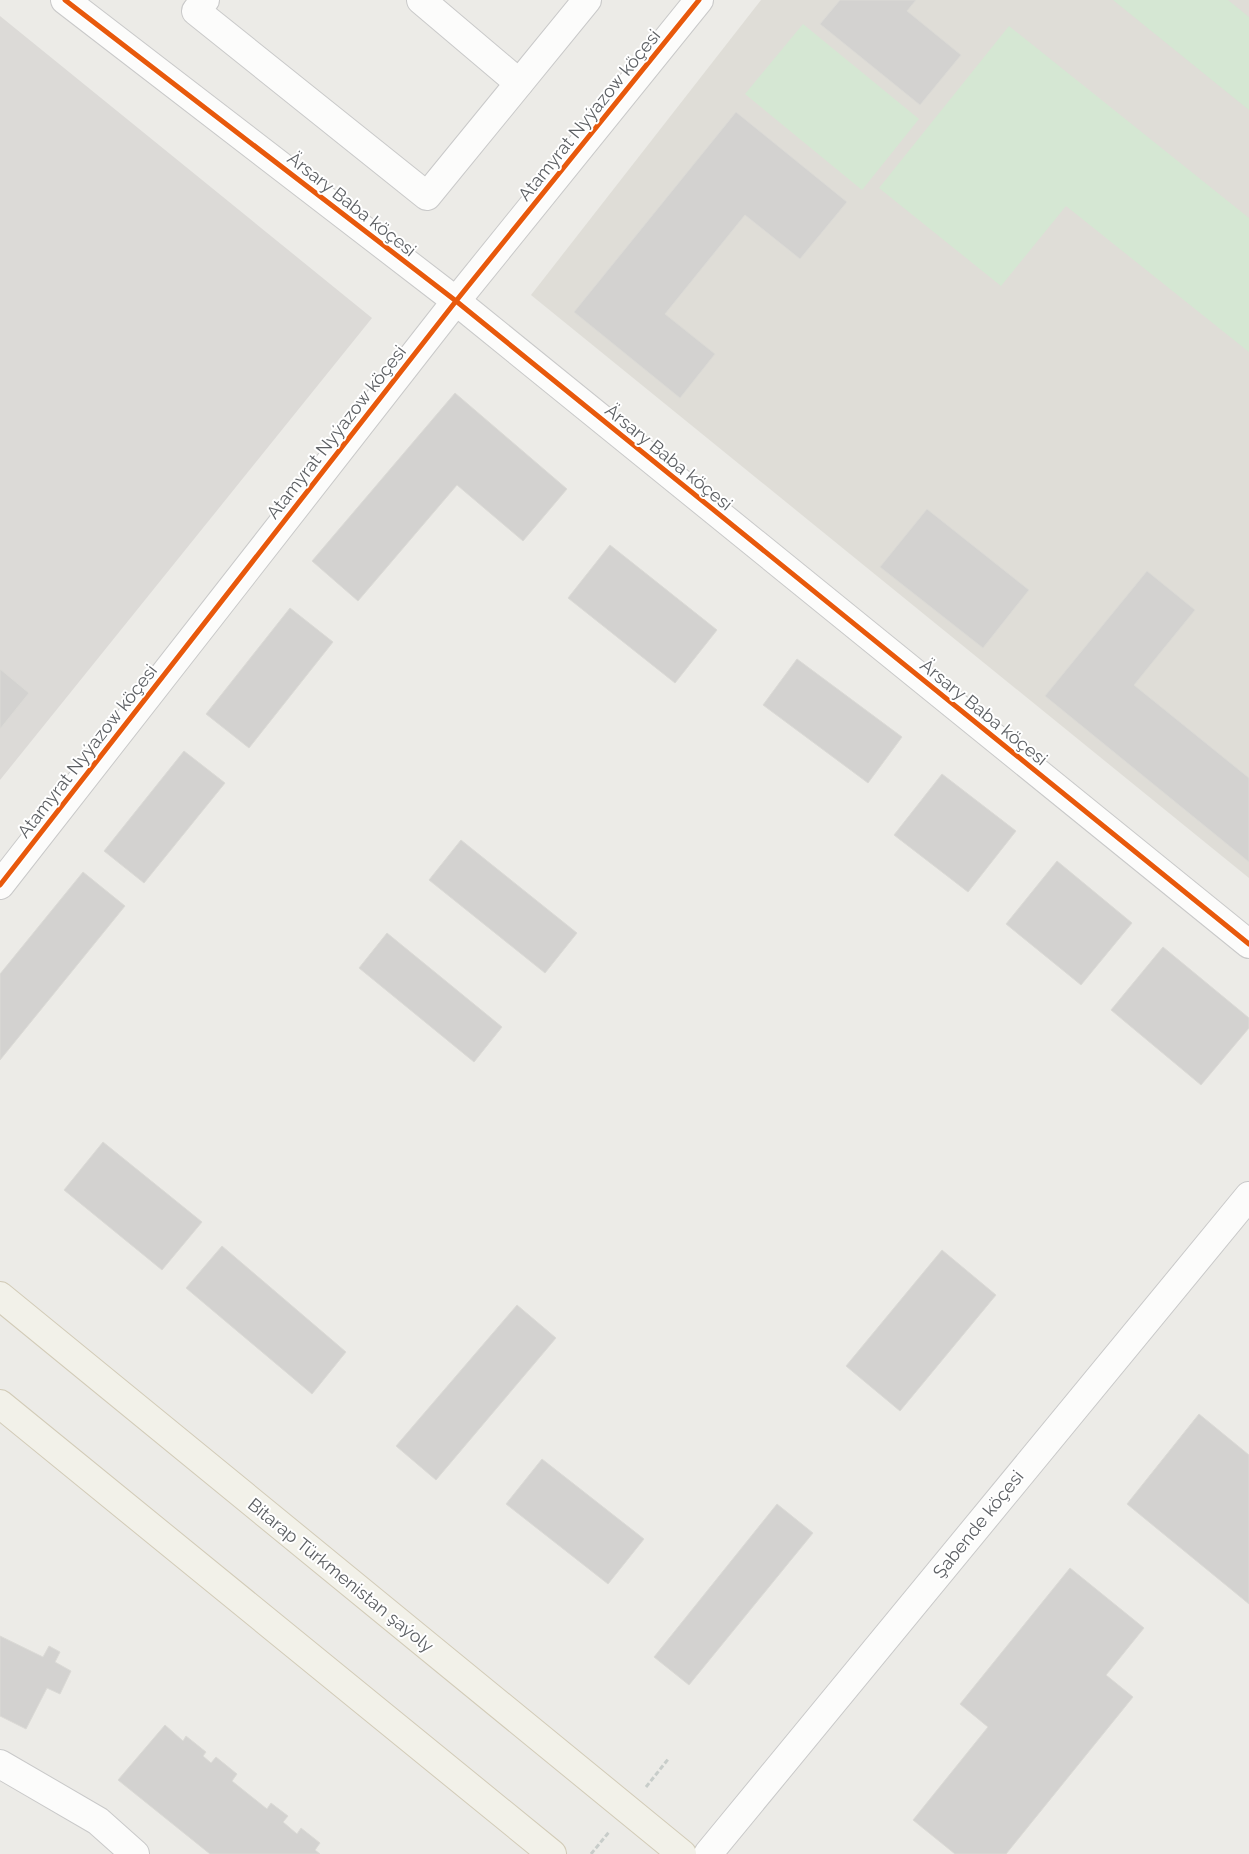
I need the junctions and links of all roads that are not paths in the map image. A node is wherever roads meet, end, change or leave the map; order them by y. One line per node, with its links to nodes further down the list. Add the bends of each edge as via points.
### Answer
1 (65, 0): 7 (street, Ärsary Baba köçesi)
2 (205, 0): 6 (street, via 196,11 427,196)
3 (421, 0): 6 (street)
4 (587, 0): 6 (street)
5 (700, 0): 7 (street, Atamyrat Nyýazow köçesi)
6 (518, 83)
7 (456, 301): 8 (street, Atamyrat Nyýazow köçesi); 9 (street, Ärsary Baba köçesi)
8 (0, 885)
9 (1249, 944)
10 (1249, 1196): 17 (street, Şabende köçesi)
11 (0, 1296): 16 (main road, Bitarap Türkmenistan şaýoly)
12 (0, 1404): 15 (main road)
13 (0, 1764): 14 (street, via 98,1821)
14 (135, 1854)
15 (552, 1854)
16 (682, 1854)
17 (708, 1854)

